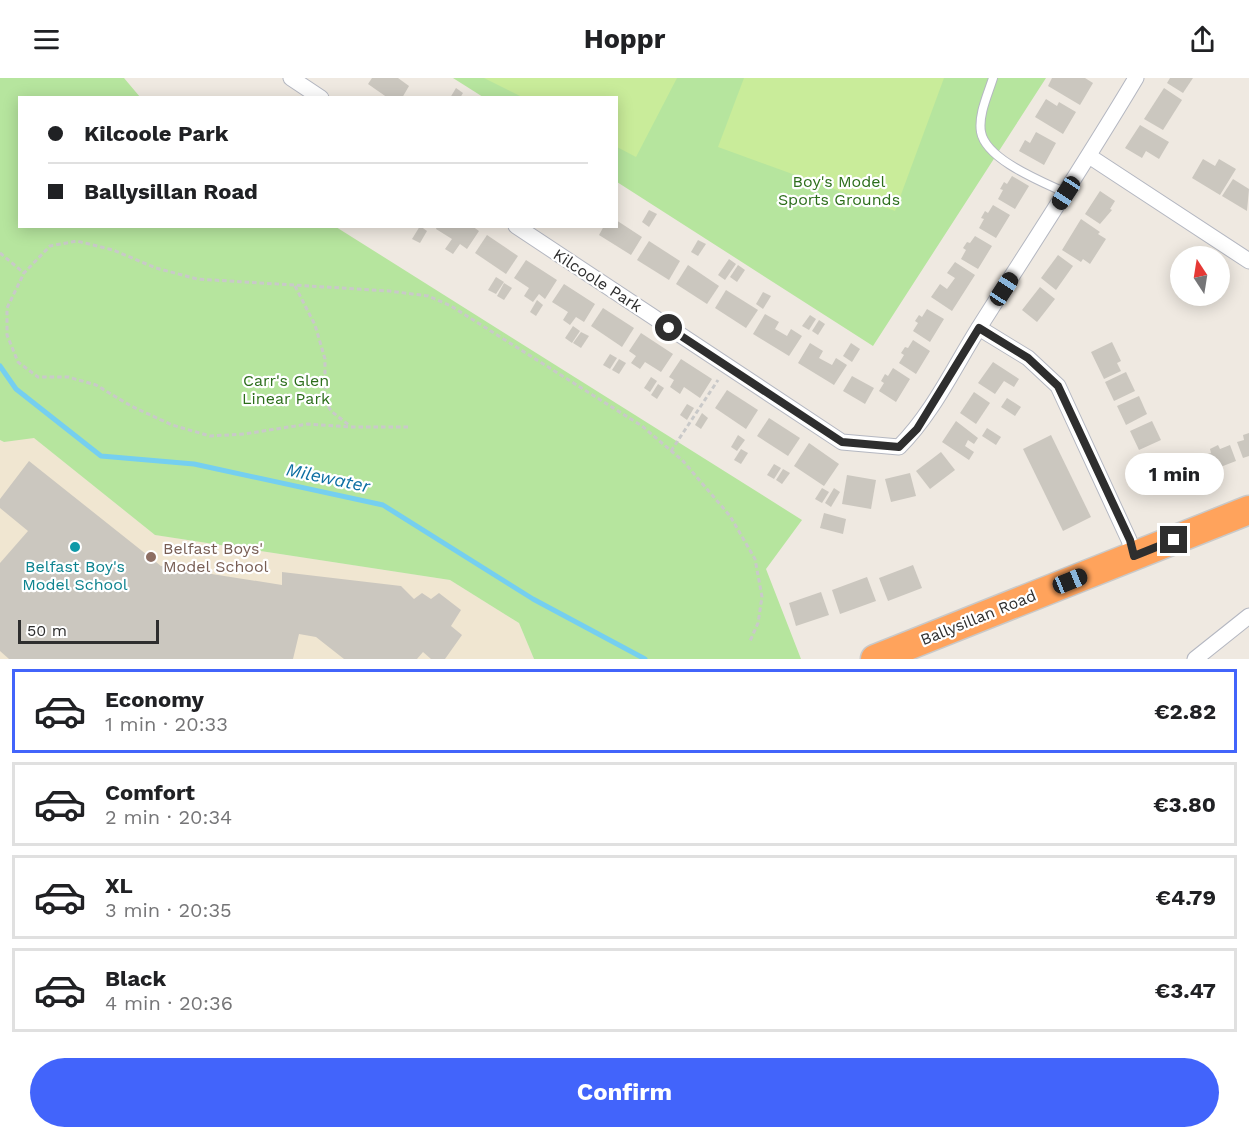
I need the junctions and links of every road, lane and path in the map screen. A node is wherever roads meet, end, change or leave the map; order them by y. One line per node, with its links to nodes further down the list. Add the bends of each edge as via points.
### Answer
1 (291, 78): 4 (street)
2 (993, 78): 6 (lane, via 981,134 996,155)
3 (1136, 78): 5 (street)
4 (318, 96)
5 (1089, 156): 6 (street); 9 (street)
6 (1066, 193): 12 (street)
7 (519, 228): 13 (street, Kilcoole Park)
8 (0, 253): 10 (path)
9 (1249, 261)
10 (24, 273): 11 (path, via 50,246 76,241 197,279); 14 (path, via 7,309 7,335 18,362 38,377 68,377 96,386 172,425 210,436 308,424)
11 (295, 286): 14 (path, via 315,325 325,359 325,400 331,411); 16 (path, via 389,291 428,296 452,306 642,426)
12 (979, 328): 13 (street, Kilcoole Park, via 917,429 899,447 842,442); 18 (street, via 1028,358 1058,386)
13 (727, 366): 16 (path)
14 (351, 427): 15 (path)
15 (408, 427)
16 (671, 451): 20 (path, via 730,516 755,559 762,597)
17 (1249, 510): 18 (highway, Ballysillan Road)
18 (1134, 556): 21 (highway, Ballysillan Road)
19 (1249, 616): 22 (street)
20 (750, 641)
21 (875, 659)
22 (1195, 659)

